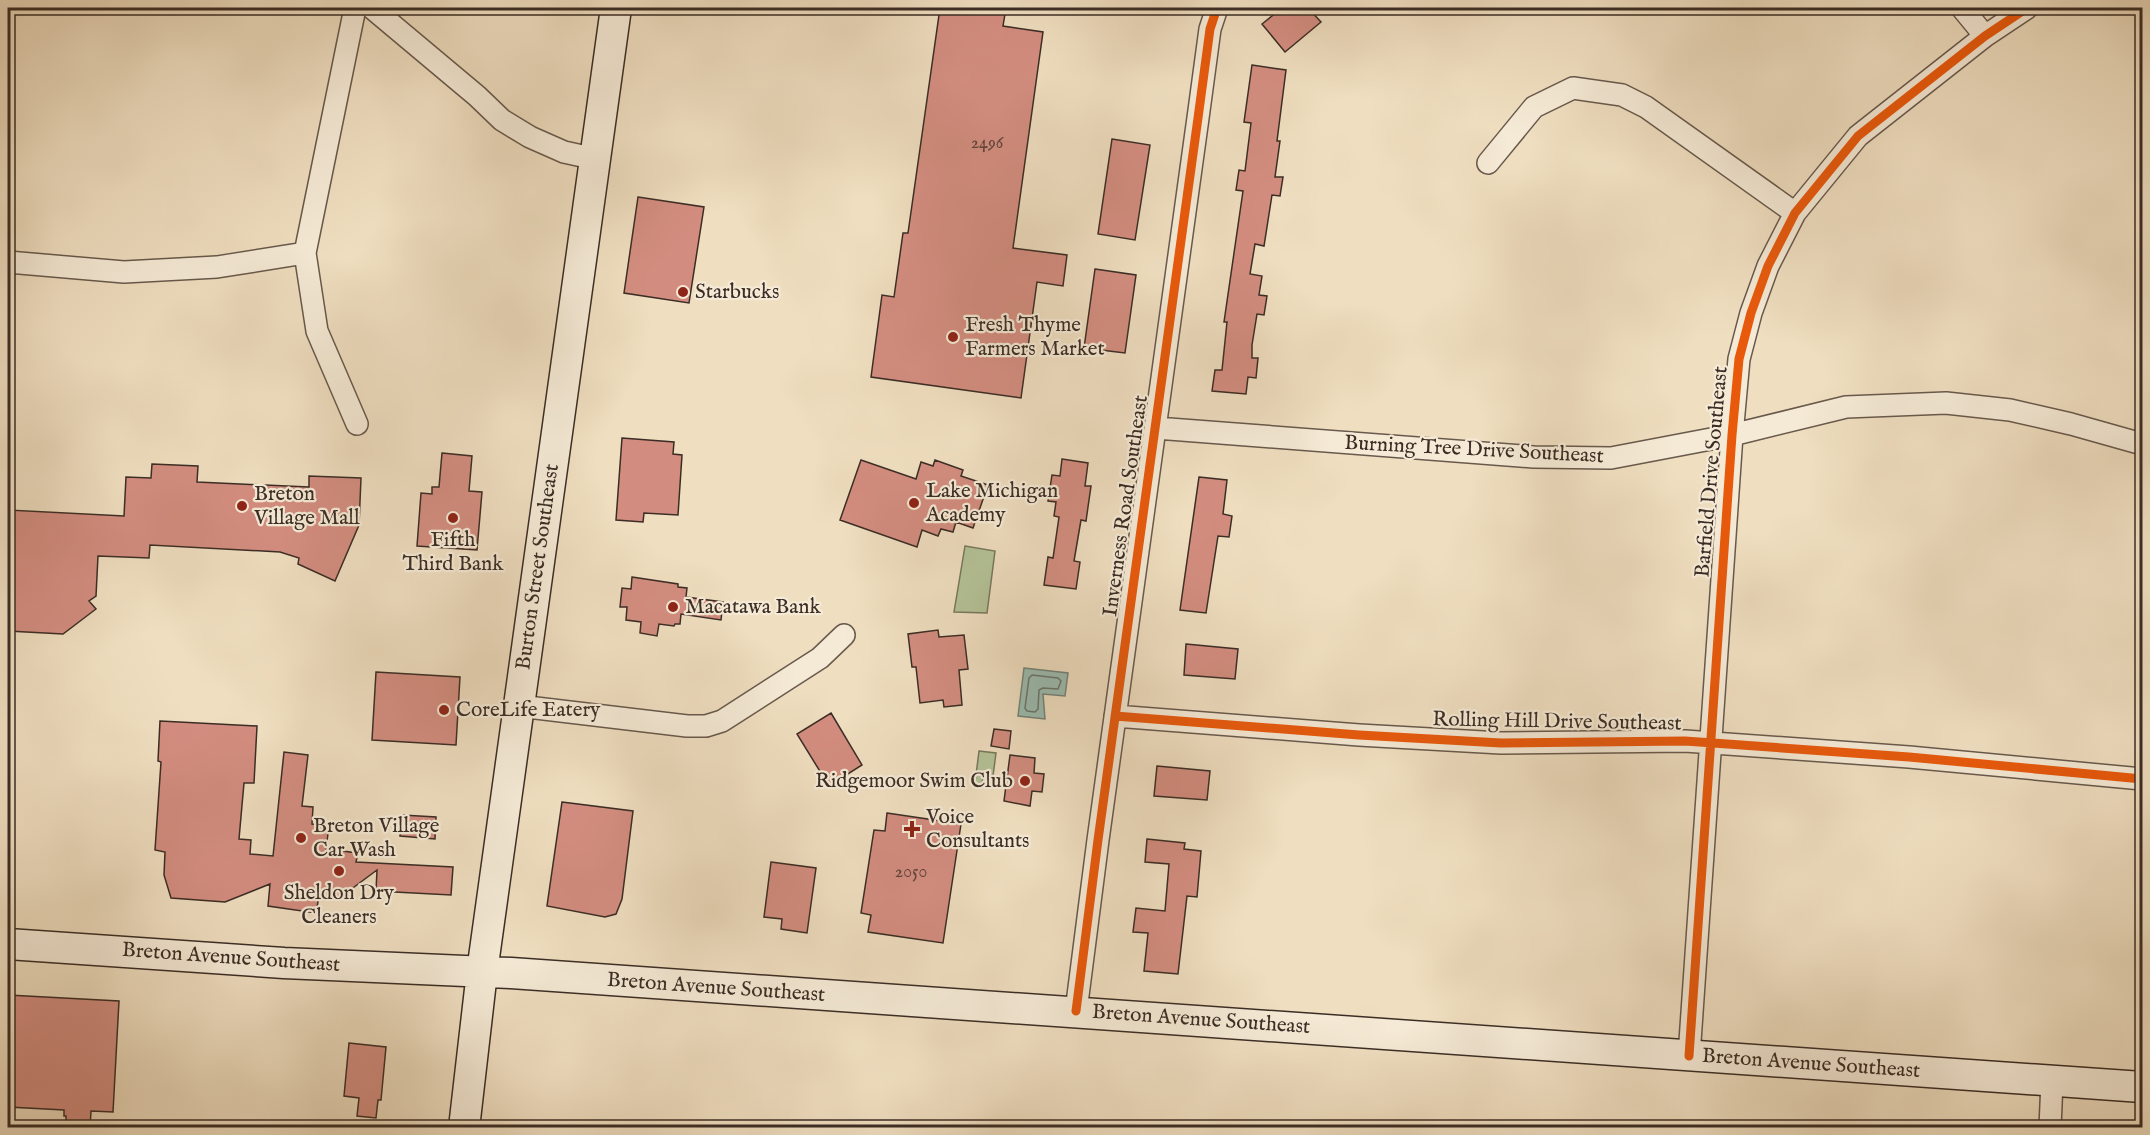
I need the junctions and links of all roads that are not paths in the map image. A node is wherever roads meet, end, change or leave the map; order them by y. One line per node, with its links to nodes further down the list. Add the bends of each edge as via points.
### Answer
1 (355, 8): 11 (street)
2 (372, 8): 8 (street, via 502,120 564,152)
3 (616, 8): 8 (main road, Burton Street Southeast)
4 (1217, 8): 14 (street, Inverness Road Southeast, via 1209,40)
5 (1962, 8): 7 (street)
6 (2027, 8): 7 (street, Barfield Drive Southeast)
7 (1985, 36): 10 (street, Barfield Drive Southeast, via 1858,136)
8 (596, 159): 18 (main road, Burton Street Southeast)
9 (1488, 163): 10 (street, via 1534,107 1573,88 1622,94)
10 (1795, 213): 15 (street, Barfield Drive Southeast, via 1768,266 1751,313 1739,359)
11 (305, 253): 12 (street, via 217,267 124,272); 13 (street, via 317,331)
12 (8, 262)
13 (357, 424)
14 (1156, 428): 15 (street, Burning Tree Drive Southeast, via 1534,457 1611,458); 19 (street, Inverness Road Southeast)
15 (1732, 435): 16 (street, Burning Tree Drive Southeast, via 1846,407 1946,403 2020,412); 20 (street, Barfield Drive Southeast)
16 (2142, 444)
17 (844, 634): 18 (street, via 820,658 714,725 679,726)
18 (519, 706): 23 (main road, Burton Street Southeast)
19 (1115, 716): 20 (street, Rolling Hill Drive Southeast, via 1501,743); 24 (street, Inverness Road Southeast)
20 (1709, 743): 21 (street, Rolling Hill Drive Southeast); 25 (street, Barfield Drive Southeast)
21 (2142, 779)
22 (8, 944): 23 (main road, Breton Avenue Southeast)
23 (482, 972): 24 (main road, Breton Avenue Southeast); 28 (main road, Burton Street Southeast)
24 (1076, 1011): 25 (main road, Breton Avenue Southeast)
25 (1689, 1056): 26 (main road, Breton Avenue Southeast)
26 (2052, 1081): 27 (main road, Breton Avenue Southeast); 29 (street)
27 (2142, 1087)
28 (464, 1128)
29 (2050, 1128)

